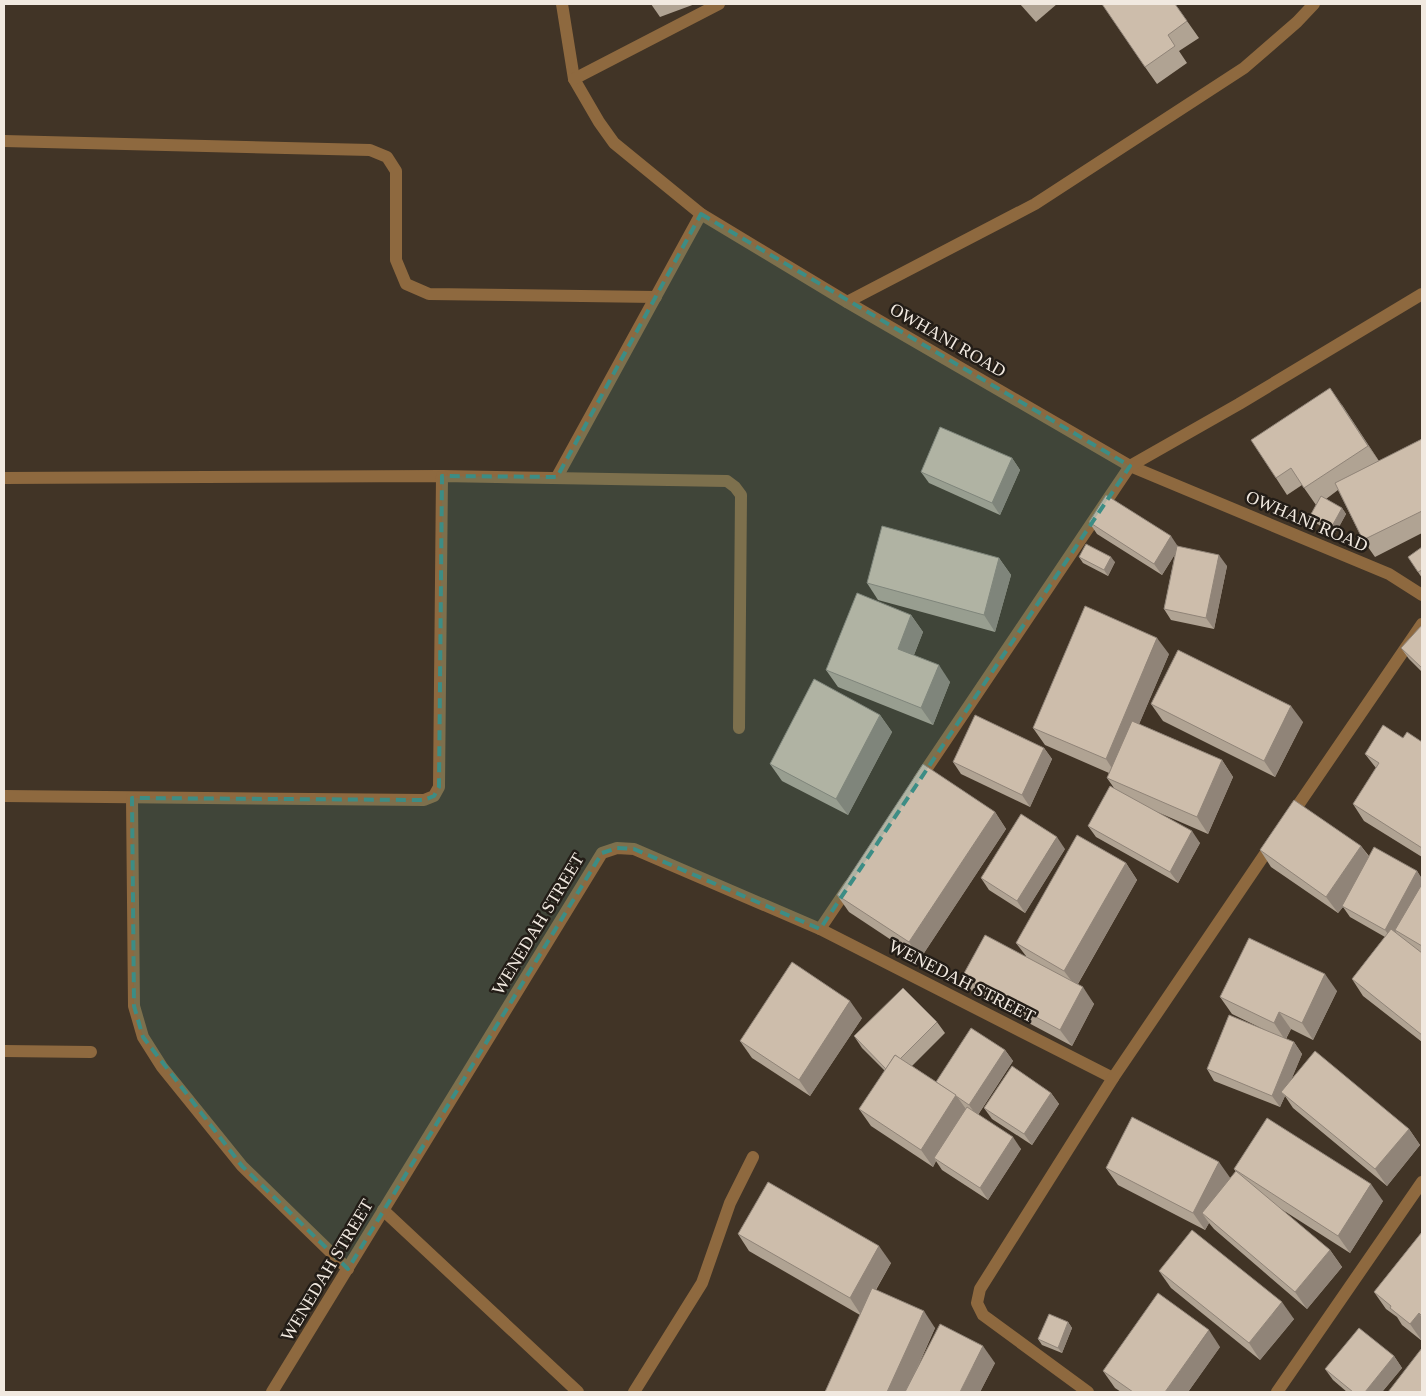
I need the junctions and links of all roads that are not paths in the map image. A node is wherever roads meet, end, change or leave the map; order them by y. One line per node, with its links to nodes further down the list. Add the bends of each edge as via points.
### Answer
1 (562, 4): 4 (street, OWHANI ROAD)
2 (719, 4): 4 (street)
3 (1314, 4): 9 (street, via 1244,68 1036,204)
4 (574, 79): 6 (street, OWHANI ROAD, via 614,142)
5 (4, 141): 8 (street, via 370,150 387,157 396,170 396,260 406,284 429,294)
6 (701, 214): 8 (street); 9 (street, OWHANI ROAD)
7 (1422, 294): 10 (street)
8 (656, 297): 13 (street)
9 (847, 302): 10 (street, OWHANI ROAD)
10 (1130, 466): 14 (street, OWHANI ROAD, via 1389,574); 17 (street)
11 (442, 476): 12 (street); 13 (street); 19 (street, via 439,787 434,796 424,800)
12 (4, 478)
13 (557, 478): 16 (street, via 727,482 741,495)
14 (1422, 595)
15 (1422, 624): 24 (street)
16 (739, 728)
17 (914, 788)
18 (4, 796): 19 (street)
19 (132, 798): 28 (street, via 134,1006 143,1037 162,1067 242,1166)
20 (853, 879): 21 (street)
21 (820, 929): 24 (street, WENEDAH STREET); 27 (street, WENEDAH STREET, via 634,849 617,848 602,853)
22 (4, 1051): 23 (street)
23 (91, 1052)
24 (1113, 1078): 32 (street, via 980,1289 977,1303 982,1315)
25 (753, 1157): 31 (street, via 730,1203 702,1283)
26 (1422, 1182): 33 (street)
27 (383, 1210): 28 (street, WENEDAH STREET); 30 (street)
28 (348, 1269): 29 (street, WENEDAH STREET)
29 (272, 1392)
30 (578, 1392)
31 (634, 1392)
32 (1088, 1392)
33 (1277, 1392)

